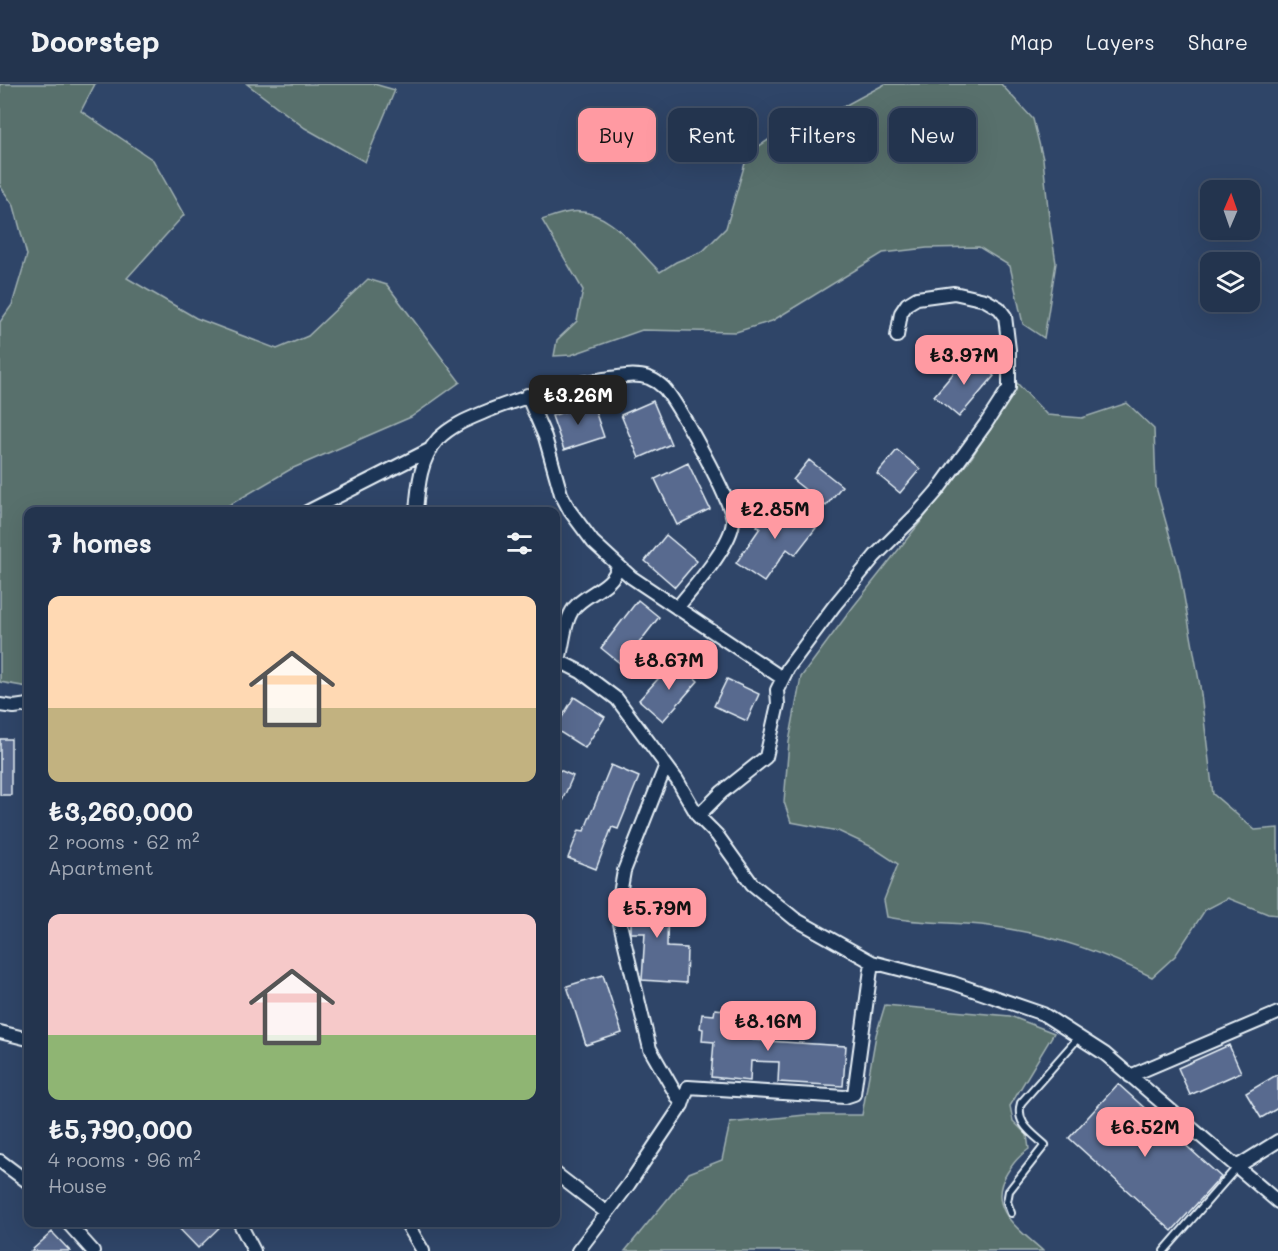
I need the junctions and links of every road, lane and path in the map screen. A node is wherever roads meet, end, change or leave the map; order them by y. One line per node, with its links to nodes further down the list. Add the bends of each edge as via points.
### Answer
1 (897, 336): 10 (street, via 901,313 916,298 954,293 985,300 1005,316 1009,388 937,491 834,606)
2 (527, 395): 3 (street, via 464,420 444,433); 6 (street, via 545,437 561,494 581,527); 7 (street, via 635,375 650,378 664,388 723,490 734,519 722,550)
3 (430, 449): 4 (street); 5 (street, via 421,468)
4 (317, 507)
5 (417, 507)
6 (618, 567): 7 (street); 8 (street, via 612,580 581,601 571,613)
7 (677, 608): 10 (street)
8 (560, 652)
9 (560, 665): 13 (street, via 581,672 616,699)
10 (782, 678): 14 (street, via 766,757)
11 (0, 705): 12 (street)
12 (24, 706)
13 (666, 765): 14 (street); 21 (street, via 624,871 617,911 650,1049)
14 (698, 816): 15 (street, via 717,835 752,884 795,919)
15 (872, 962): 18 (street, via 952,983 1043,1014); 21 (street, via 854,1094 845,1097 688,1087)
16 (1278, 1013): 20 (street)
17 (0, 1032): 19 (street)
18 (1079, 1037): 20 (street); 29 (lane, via 1022,1103 1019,1112 1023,1125 1045,1145 1009,1191)
19 (24, 1038)
20 (1130, 1076): 24 (street)
21 (682, 1105): 28 (street)
22 (1278, 1141): 24 (street)
23 (0, 1161): 26 (street)
24 (1238, 1166): 27 (street); 38 (lane)
25 (560, 1177): 28 (street)
26 (24, 1179)
27 (1278, 1202)
28 (607, 1213): 37 (street)
29 (1011, 1213)
30 (71, 1227): 34 (street)
31 (242, 1227): 33 (street)
32 (408, 1227): 36 (street)
33 (252, 1246): 35 (street)
34 (93, 1251)
35 (239, 1251)
36 (423, 1251)
37 (578, 1251)
38 (1164, 1251)

